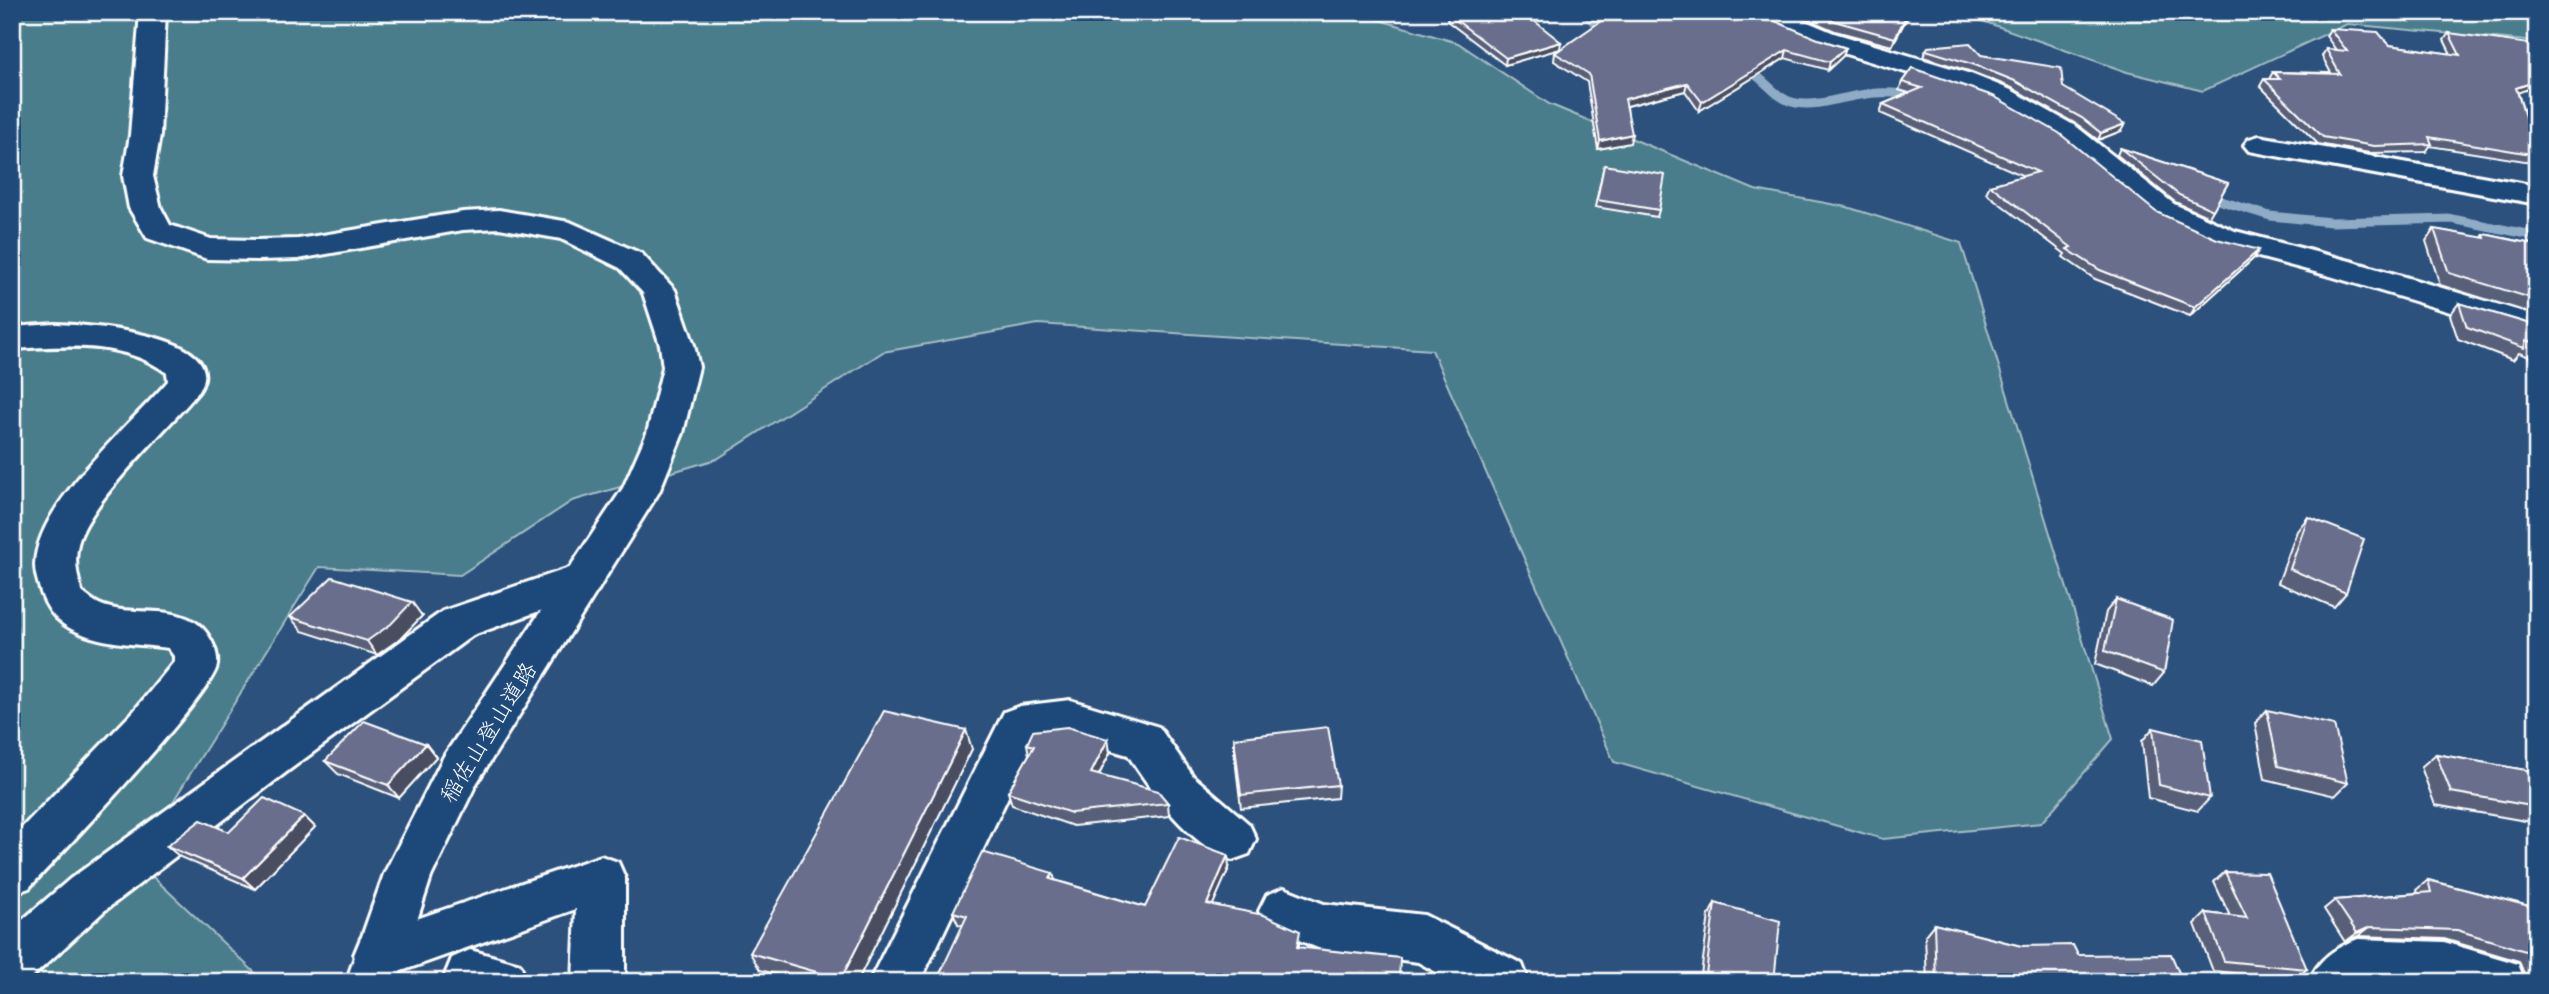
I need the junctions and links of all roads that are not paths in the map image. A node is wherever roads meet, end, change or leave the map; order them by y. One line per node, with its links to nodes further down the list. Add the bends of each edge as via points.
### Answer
1 (153, 12): 7 (street, 稲佐山登山道路, via 138,176 145,208 158,231 207,249 298,249 409,228 499,219 570,231 601,243 631,261 658,290 681,367 665,433 640,492)
2 (1761, 12): 5 (street, via 1825,39 2001,96 2067,133 2162,211 2224,238)
3 (2259, 145): 4 (street)
4 (2537, 195)
5 (2537, 327)
6 (12, 338): 9 (street, via 69,333 117,340 156,350 184,368 186,383 170,405 89,489 64,532 55,562 63,601 91,620 180,633 195,651 196,667 150,724)
7 (584, 579): 11 (street, via 458,623 87,895); 12 (street, 稲佐山登山道路, via 460,769 408,874)
8 (1232, 839): 14 (street, via 1177,790 1143,740 1070,719 1020,726)
9 (12, 872)
10 (1284, 911): 15 (street, via 1323,927 1424,939)
11 (12, 962)
12 (375, 968): 13 (street, via 601,878)
13 (599, 982)
14 (894, 982)
15 (1504, 982)
16 (2334, 982): 17 (street, via 2358,963 2444,965)
17 (2500, 982)

